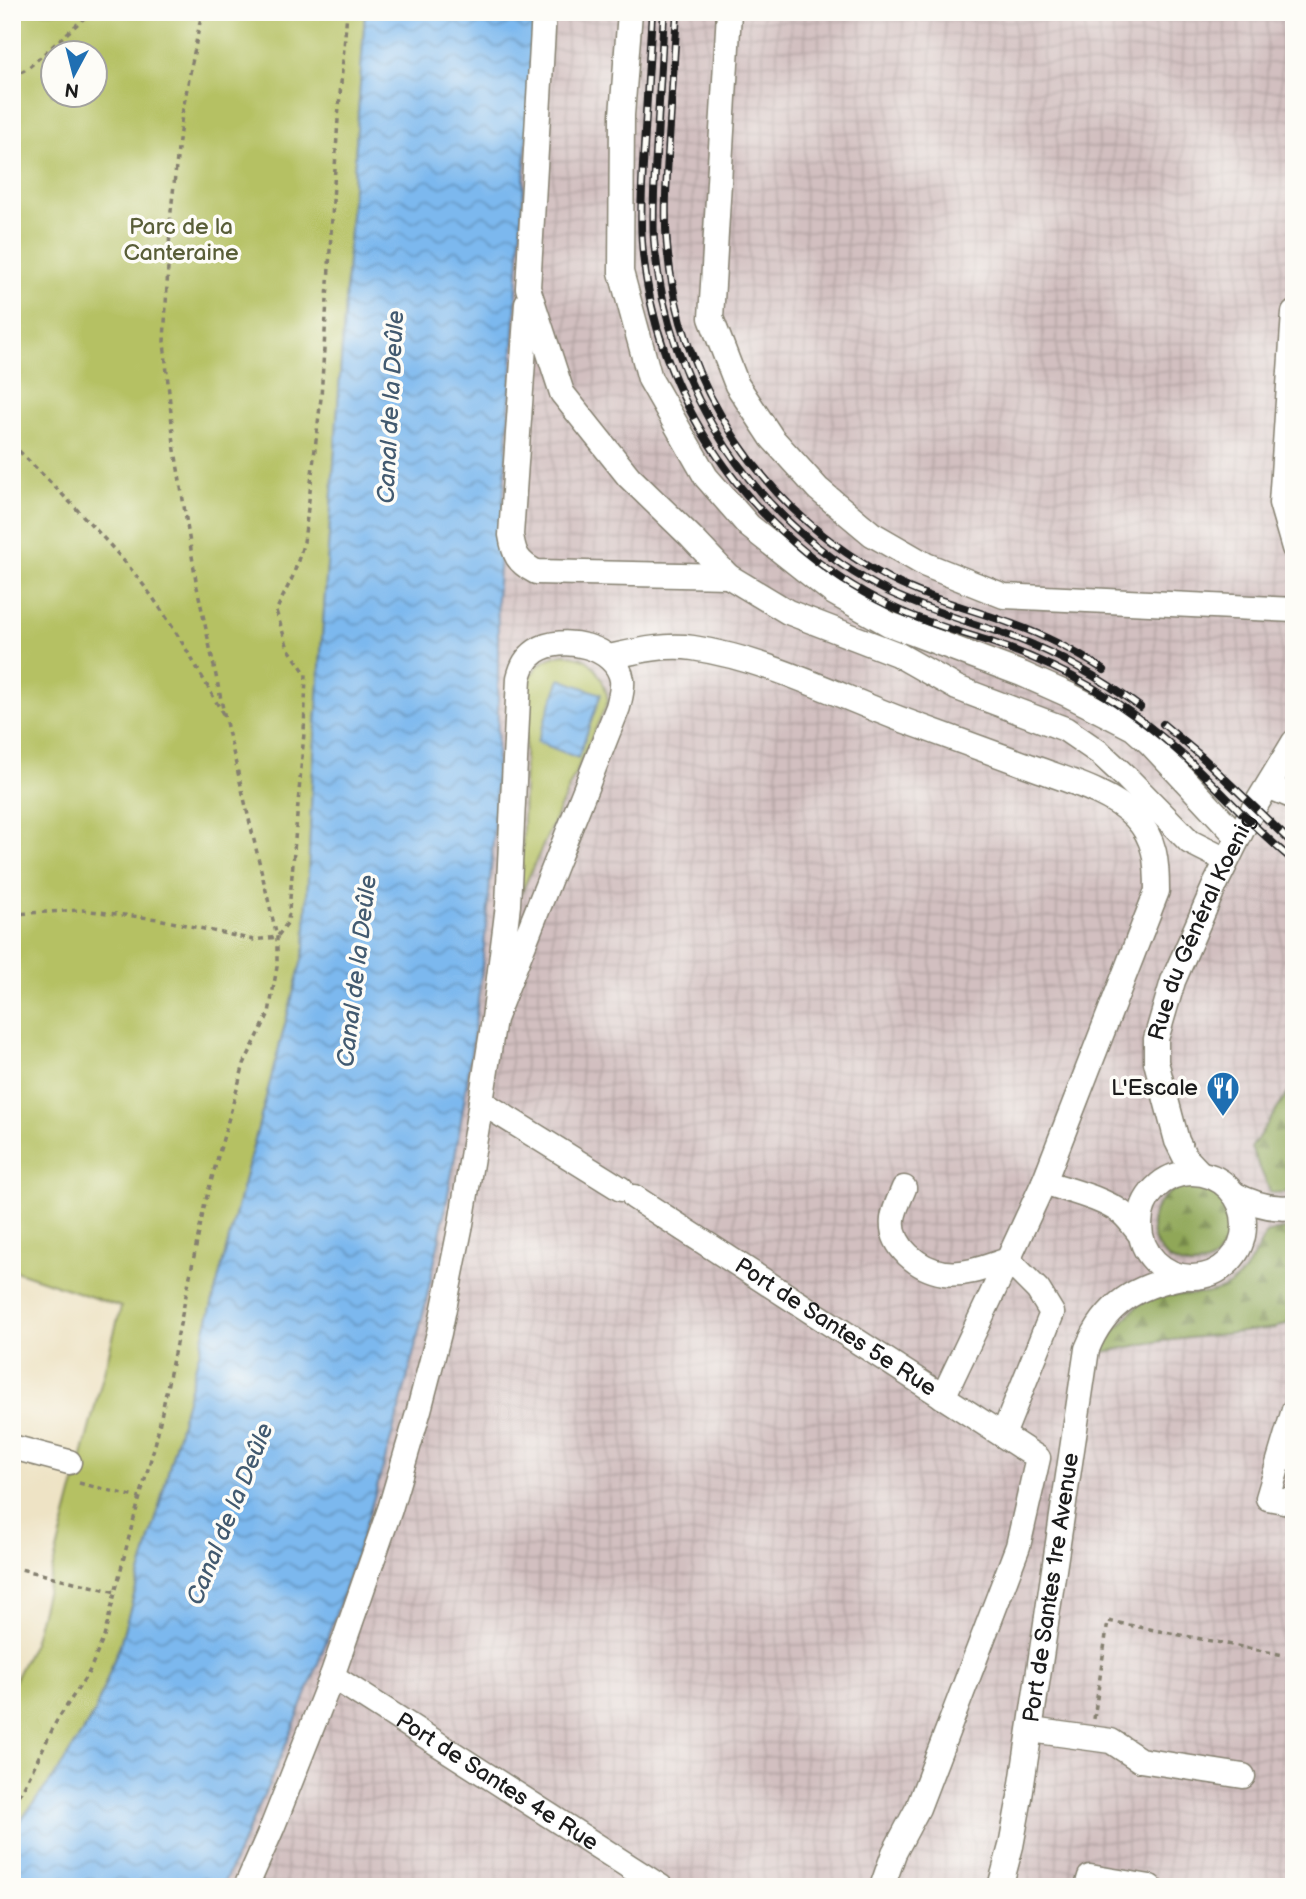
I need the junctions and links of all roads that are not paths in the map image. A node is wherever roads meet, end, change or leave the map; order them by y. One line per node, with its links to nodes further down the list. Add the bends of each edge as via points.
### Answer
1 (544, 12): 4 (street)
2 (630, 12): 13 (street, via 622,116 621,271 650,379 706,477 749,526 834,593 889,624 1022,674 1133,728)
3 (729, 12): 8 (street, via 710,318 737,385 772,438 818,489 872,534 926,565 1004,596)
4 (528, 288): 7 (street, via 562,393 629,477); 7 (street, via 511,535 514,553 536,572)
5 (1294, 313): 6 (street, via 1281,503)
6 (1294, 548)
7 (728, 576): 14 (street, via 788,612 897,654 957,688 1065,729 1100,753 1190,842)
8 (1294, 610)
9 (609, 657): 15 (street, via 622,680 618,707); 15 (street, via 595,649 562,644 538,650 523,665 508,905); 19 (street, via 643,649 691,648 764,665 1066,780 1112,800 1137,819 1157,860 1157,891)
10 (1294, 742): 11 (street, Rue du Général Koenig)
11 (1268, 786): 12 (street); 13 (street, Rue du Général Koenig)
12 (1294, 797)
13 (1238, 837): 14 (street, Rue du Général Koenig)
14 (1226, 860): 17 (street, Rue du Général Koenig, via 1174,981 1156,1039 1156,1062)
15 (494, 1019): 16 (street)
16 (481, 1101): 30 (street, Port de Santes 5e Rue); 36 (street, via 439,1333 390,1509)
17 (1171, 1122): 18 (street, Rue du Général Koenig, via 1185,1157); 21 (street, Rue du Général Koenig, via 1170,1157)
18 (1200, 1173): 21 (street, via 1181,1174); 22 (street, via 1219,1180)
19 (1044, 1182): 23 (street); 27 (street)
20 (904, 1188): 27 (street, via 893,1228 908,1256 945,1273 969,1272)
21 (1157, 1188): 23 (street, via 1131,1201); 25 (street, via 1141,1213)
22 (1234, 1194): 24 (street, via 1257,1204); 26 (street, via 1245,1219)
23 (1097, 1200): 25 (street, via 1122,1213)
24 (1290, 1207): 26 (street, via 1267,1216)
25 (1142, 1240): 28 (street, via 1159,1266); 29 (street, Port de Santes 1re Avenue, via 1136,1275)
26 (1243, 1240): 28 (street, via 1220,1270)
27 (1008, 1260): 30 (street); 32 (street, via 1038,1290 1052,1313)
28 (1182, 1277): 29 (street, Port de Santes 1re Avenue, via 1146,1286)
29 (1124, 1298): 37 (street, Port de Santes 1re Avenue, via 1087,1349)
30 (943, 1397): 32 (street, Port de Santes 5e Rue)
31 (1294, 1410): 35 (street, via 1268,1498)
32 (1003, 1436): 39 (street, Port de Santes 5e Rue, via 1038,1458 1018,1546)
33 (12, 1447): 34 (street)
34 (74, 1472)
35 (1294, 1503)
36 (332, 1676): 40 (street); 41 (street, Port de Santes 4e Rue)
37 (1031, 1730): 38 (street, via 1111,1741 1140,1760); 44 (street, Port de Santes 1re Avenue)
38 (1243, 1776)
39 (918, 1808): 42 (street); 43 (street, via 914,1846)
40 (246, 1887)
41 (661, 1887)
42 (882, 1887)
43 (899, 1887)
44 (1000, 1887)
45 (1087, 1887): 46 (street, via 1090,1877)
46 (1150, 1887)

